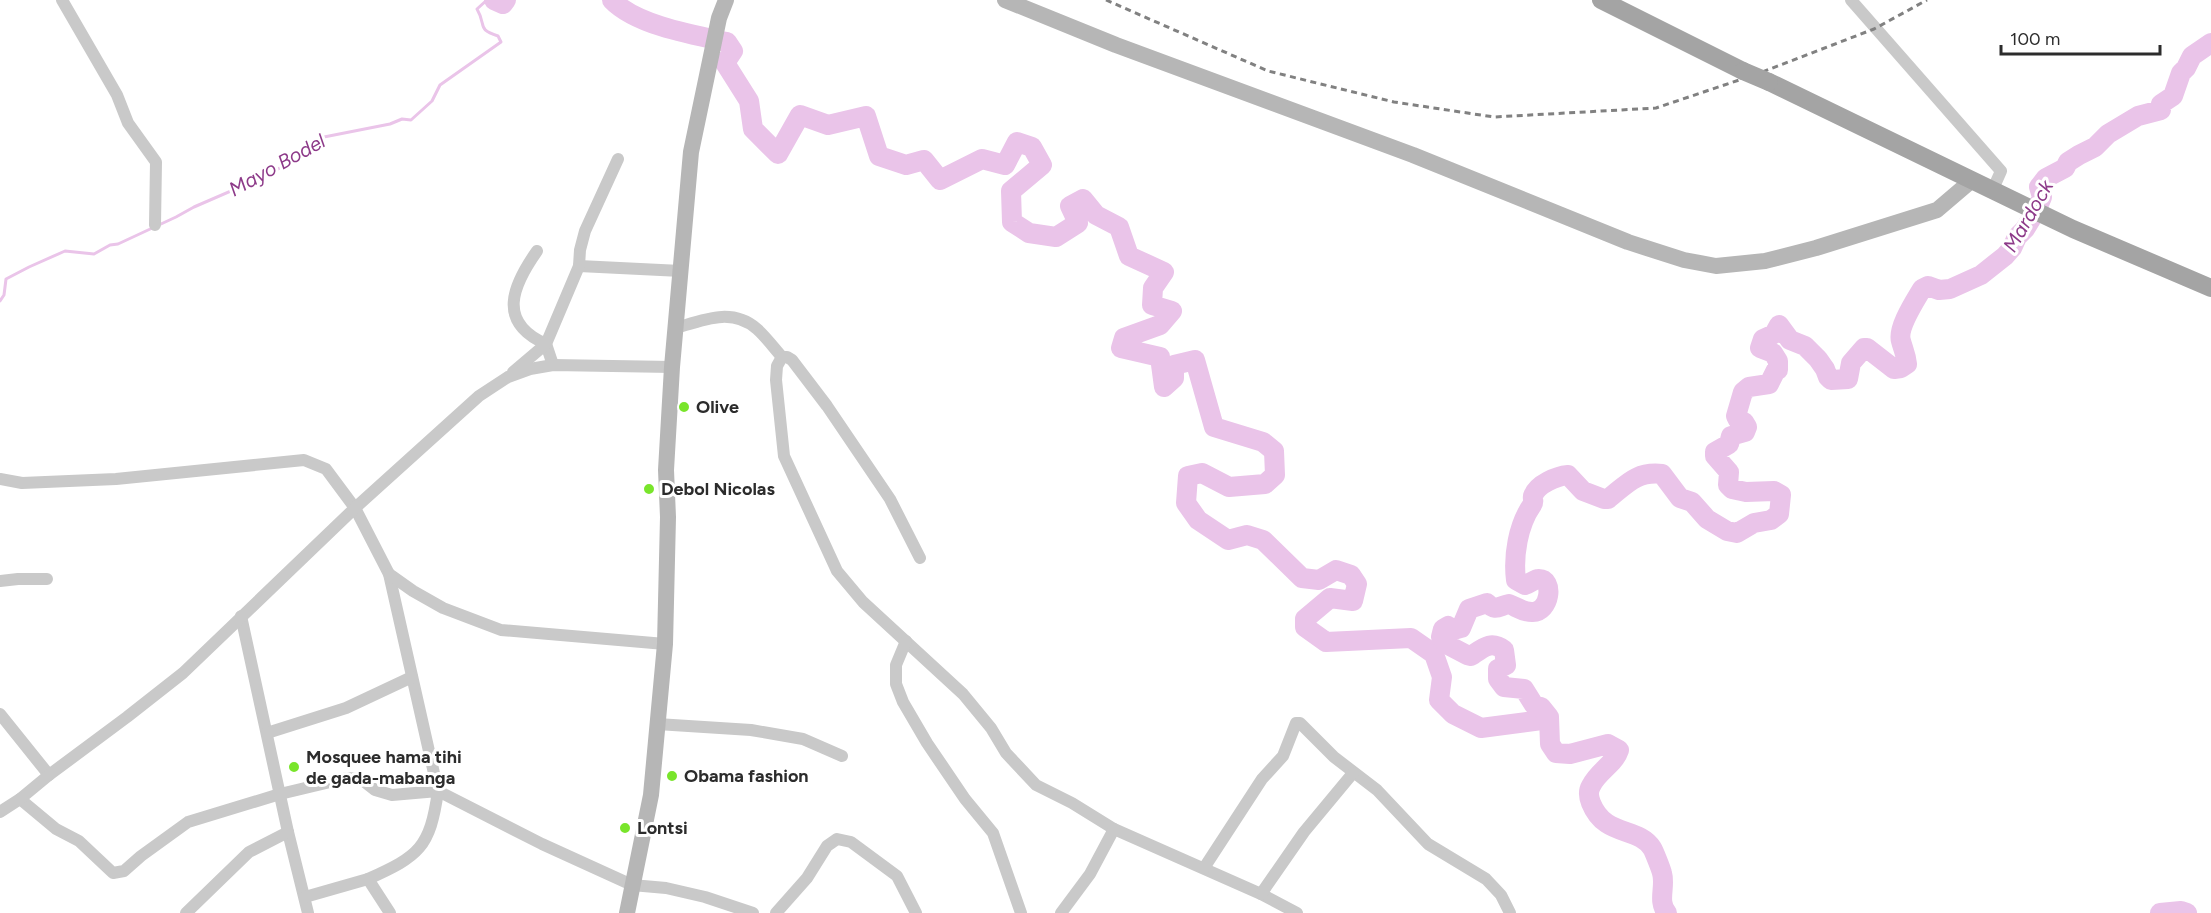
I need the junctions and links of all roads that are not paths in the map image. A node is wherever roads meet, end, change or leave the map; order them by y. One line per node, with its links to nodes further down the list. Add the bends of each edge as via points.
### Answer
1 (62, 0): 9 (street, via 117,95 128,123 156,162)
2 (726, 0): 12 (street, via 691,152)
3 (1005, 0): 7 (street, via 1413,155 1628,242 1716,266 1765,261 1937,210)
4 (1601, 0): 7 (main road, bridge)
5 (1851, 0): 8 (street, via 2001,171)
6 (618, 159): 11 (street, via 585,231)
7 (1971, 181): 8 (main road)
8 (1998, 192): 13 (main road)
9 (155, 225)
10 (537, 251): 15 (street, via 517,283 513,299 515,319)
11 (579, 266): 12 (street); 15 (street)
12 (681, 271): 14 (street)
13 (2211, 288)
14 (676, 328): 16 (street, via 714,316 732,316 756,327); 18 (street)
15 (546, 344): 17 (street); 19 (street)
16 (782, 357): 22 (street, via 792,360 827,406 890,499); 27 (street, via 776,380 784,456 837,571 863,602)
17 (553, 365): 18 (street); 19 (street)
18 (672, 367): 28 (street, via 666,470)
19 (508, 377): 21 (street, via 479,396)
20 (0, 478): 21 (street, via 22,483 117,479 304,460 326,469)
21 (355, 508): 23 (street); 26 (street)
22 (920, 558)
23 (389, 574): 28 (street, via 443,608 501,630); 29 (street)
24 (46, 579): 25 (street)
25 (0, 581)
26 (241, 616): 32 (street); 35 (street, via 183,673)
27 (906, 641): 40 (street, via 963,694 1006,753 1036,785); 54 (street, via 896,665 896,684 903,702 965,799 993,833)
28 (665, 644): 31 (street)
29 (412, 677): 32 (street, via 346,708); 36 (street)
30 (0, 714): 35 (street)
31 (657, 724): 33 (street, via 803,739); 44 (street, via 651,795)
32 (267, 733): 37 (street)
33 (842, 756)
34 (1353, 773): 42 (street, via 1296,723 1283,756 1262,779); 45 (street, via 1304,832); 57 (street, via 1377,790 1428,844 1486,879 1501,895)
35 (49, 775): 38 (street)
36 (438, 791): 37 (street, via 392,795 375,790 361,778 347,778); 43 (street, via 433,822 422,846 402,864); 44 (street)
37 (280, 794): 38 (street, via 188,822 124,871 114,873 79,841 56,829); 41 (street)
38 (20, 800): 39 (street)
39 (0, 812)
40 (1114, 830): 42 (street); 55 (street, via 1090,874)
41 (288, 832): 46 (street); 47 (street, via 249,852)
42 (1204, 868): 45 (street)
43 (368, 879): 46 (street); 49 (street)
44 (632, 885): 50 (street); 51 (street, via 705,897)
45 (1261, 894): 56 (street)
46 (305, 897): 48 (street)
47 (186, 913)
48 (308, 913)
49 (390, 913)
50 (627, 913)
51 (753, 913)
52 (776, 913): 53 (street, via 807,878 827,846 837,839 851,842 897,876)
53 (916, 913)
54 (1021, 913)
55 (1061, 913)
56 (1295, 913)
57 (1510, 913)

